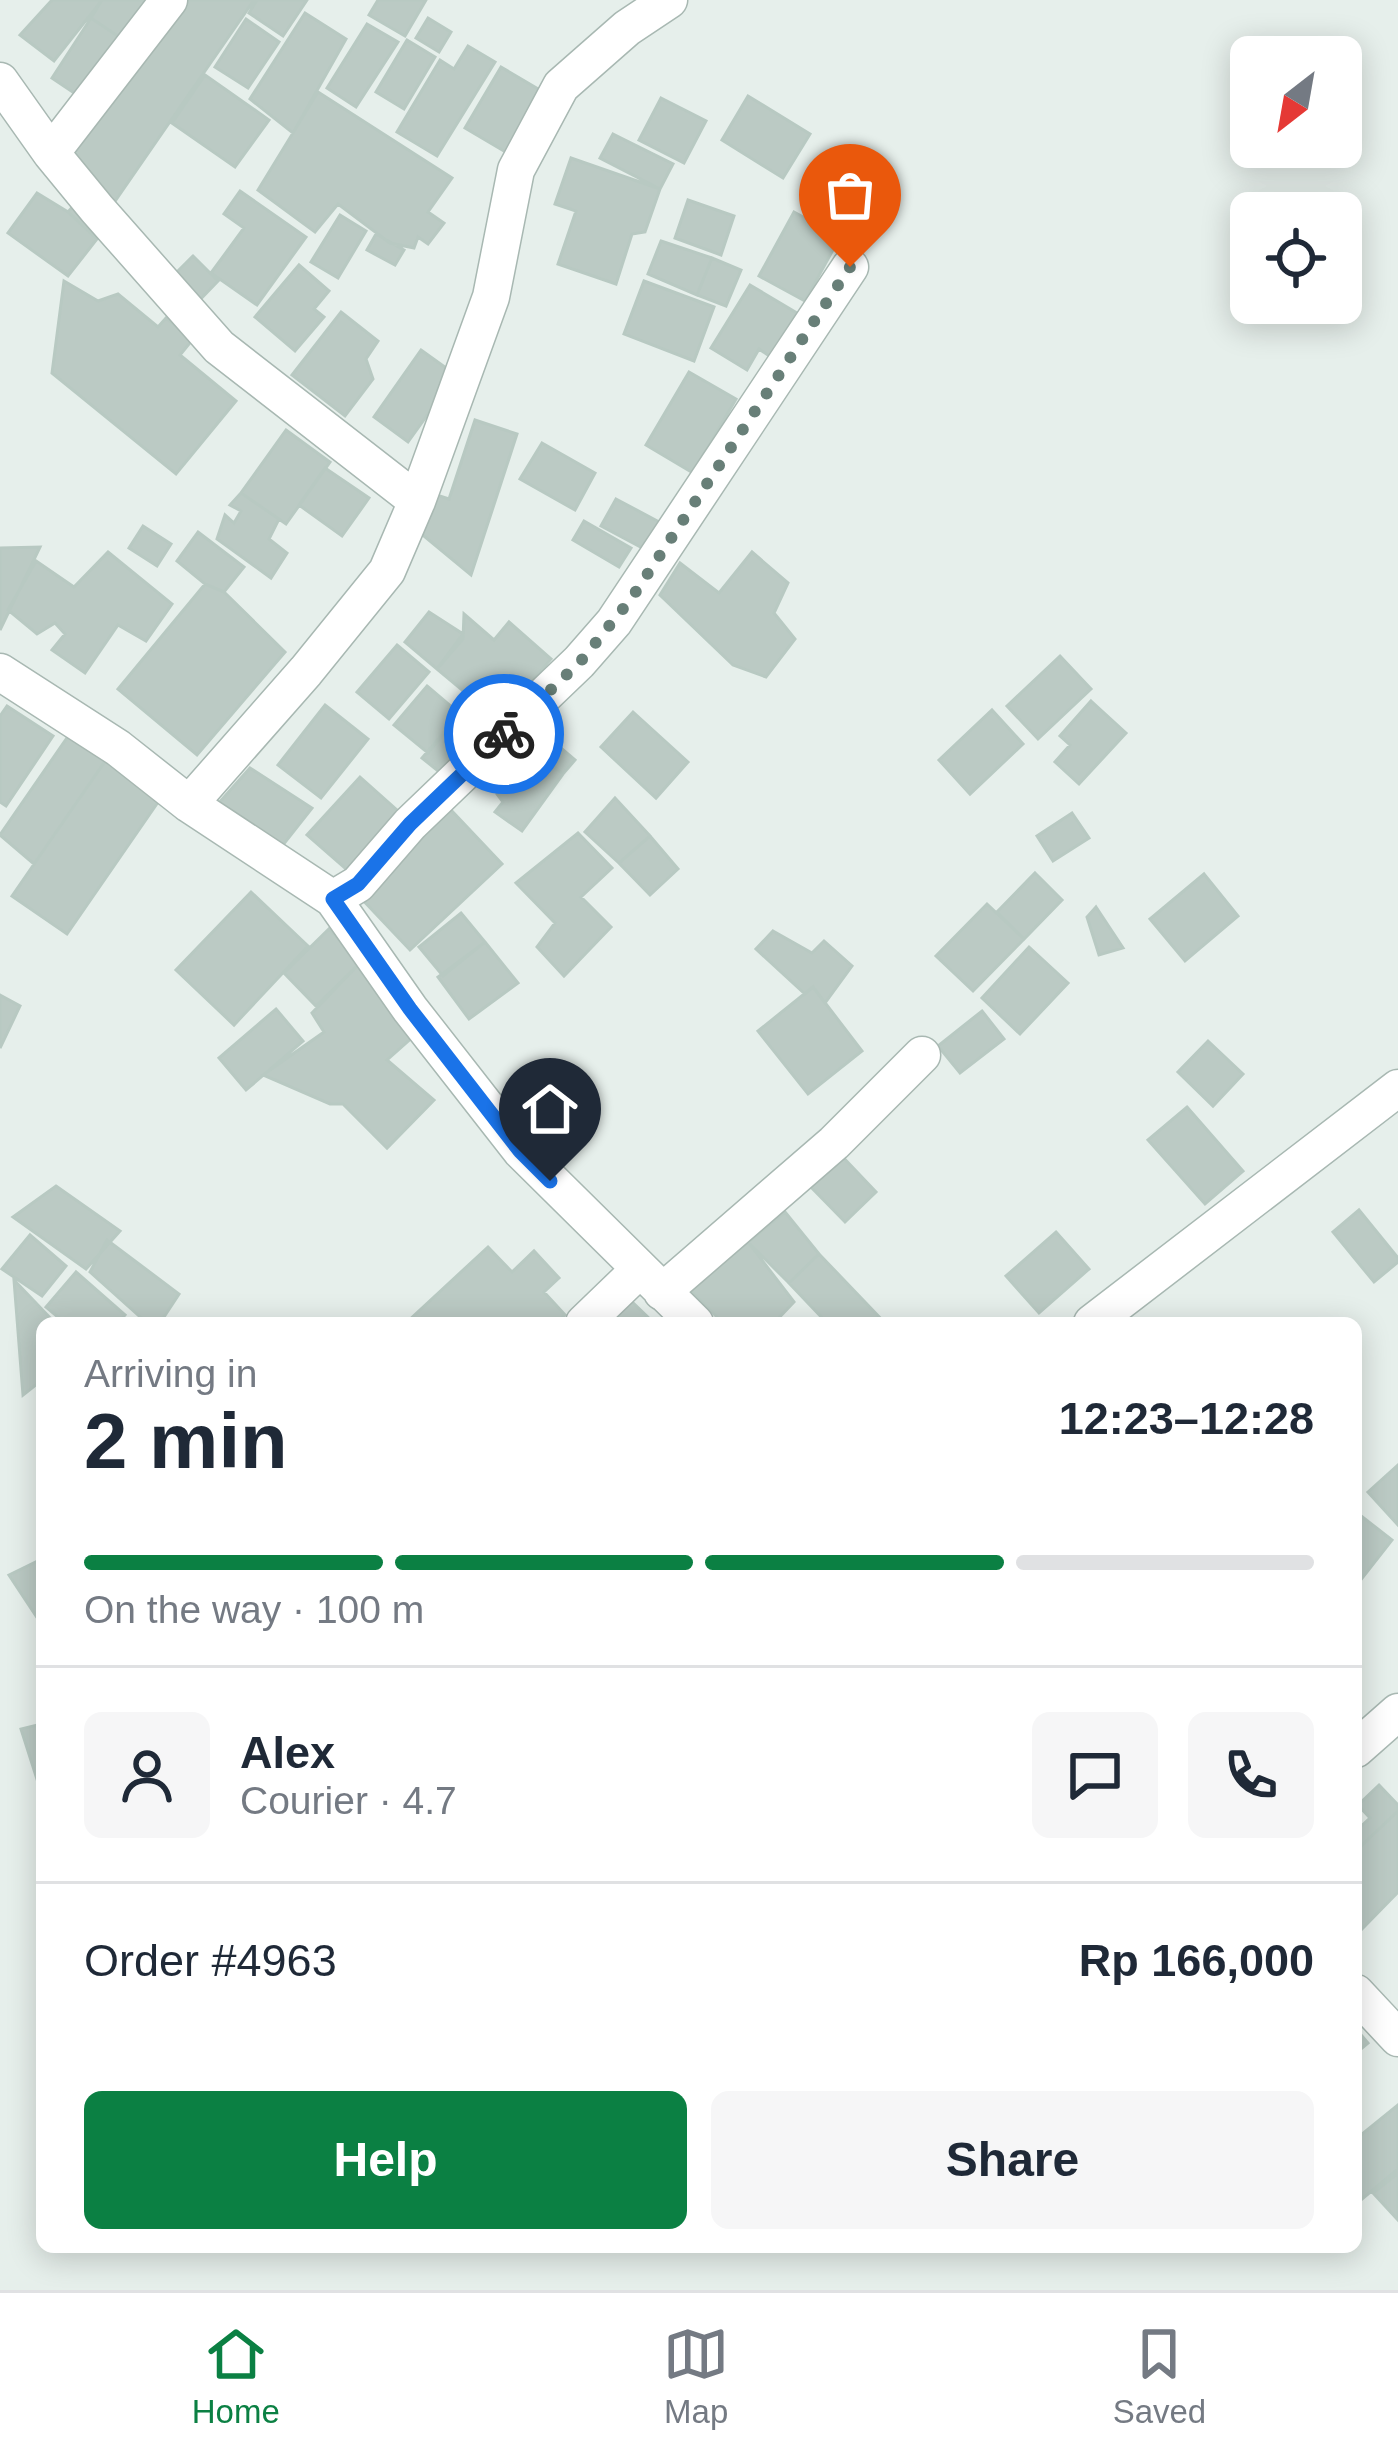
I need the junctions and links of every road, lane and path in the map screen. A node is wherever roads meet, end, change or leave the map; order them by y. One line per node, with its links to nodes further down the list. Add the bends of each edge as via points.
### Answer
1 (169, 0): 4 (street)
2 (669, 0): 6 (street, via 561,86 516,170 491,297)
3 (0, 81): 4 (street)
4 (51, 153): 6 (street, via 219,347)
5 (850, 267): 9 (street, via 614,622 358,884)
6 (417, 501): 8 (street, via 387,571)
7 (0, 672): 8 (street)
8 (194, 806): 9 (street)
9 (333, 899): 12 (street, via 520,1151)
10 (922, 1055): 12 (street, via 834,1143)
11 (1398, 1088): 15 (street)
12 (651, 1280): 13 (street); 14 (street)
13 (593, 1317)
14 (689, 1317)
15 (1100, 1317)
16 (1398, 1712): 17 (street)
17 (1362, 1744)
18 (1362, 2000): 19 (street)
19 (1398, 2038)

